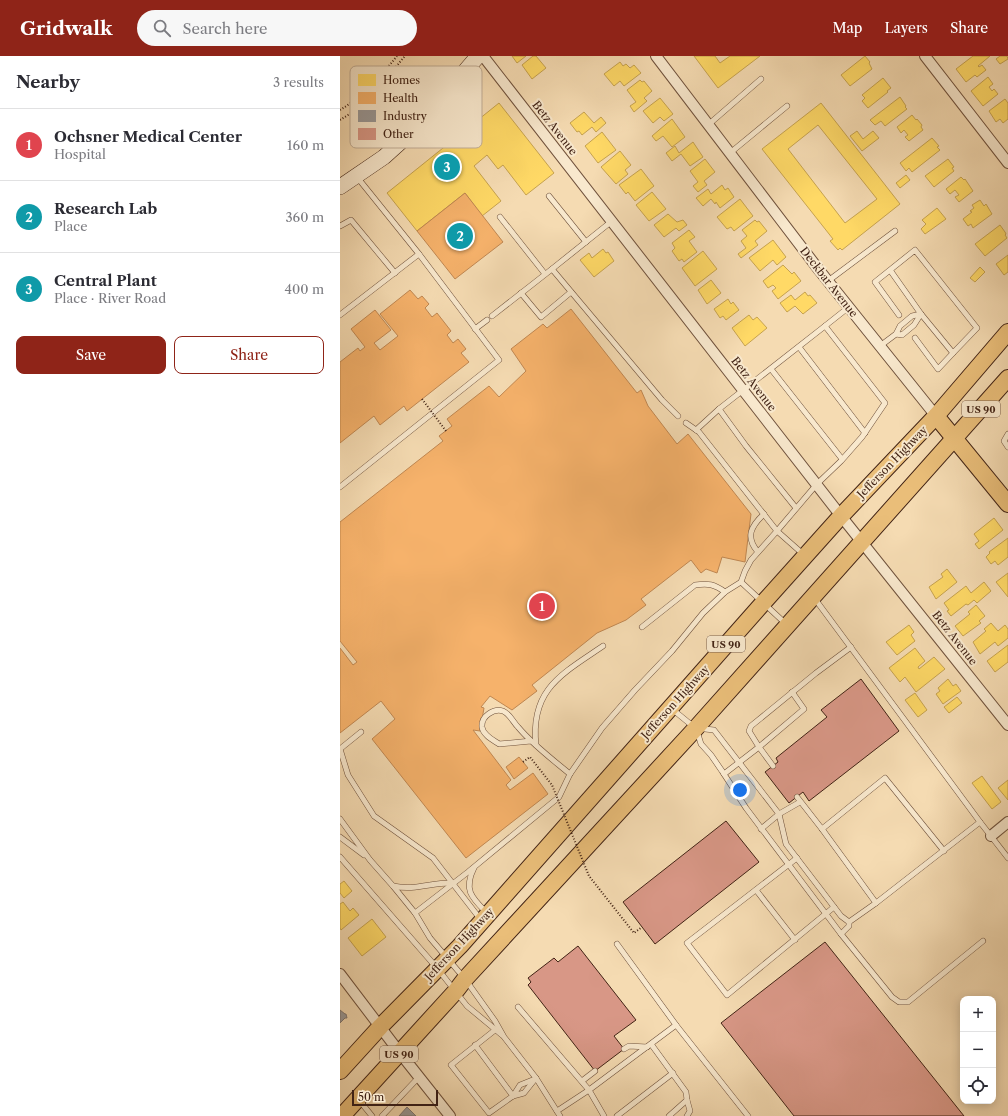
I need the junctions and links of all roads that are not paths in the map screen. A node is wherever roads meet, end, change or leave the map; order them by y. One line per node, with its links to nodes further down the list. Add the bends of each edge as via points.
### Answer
1 (478, 56): 5 (main road)
2 (483, 56): 16 (street, Betz Avenue)
3 (656, 56): 8 (street, Deckbar Avenue)
4 (925, 56): 11 (street)
5 (469, 66)
6 (761, 79): 8 (lane)
7 (787, 106): 10 (lane)
8 (708, 125): 10 (street, Deckbar Avenue)
9 (394, 148): 12 (main road)
10 (730, 153): 25 (street, Deckbar Avenue)
11 (1008, 163)
12 (356, 177): 13 (main road); 20 (lane)
13 (340, 187)
14 (548, 196): 19 (lane)
15 (500, 217): 24 (lane)
16 (612, 222): 19 (lane); 44 (street, Betz Avenue)
17 (340, 226): 23 (lane, via 351,220)
18 (895, 231): 25 (lane)
19 (586, 242): 21 (lane)
20 (419, 254): 23 (lane); 35 (lane)
21 (552, 269): 24 (lane); 26 (lane)
22 (890, 270): 29 (lane); 31 (lane, via 874,282); 41 (lane, via 916,250 977,328)
23 (395, 273): 30 (lane)
24 (545, 274): 27 (lane)
25 (828, 281): 28 (street, Deckbar Avenue)
26 (571, 292): 27 (lane, via 541,317); 46 (lane)
27 (522, 293): 32 (lane)
28 (849, 307): 34 (lane); 39 (street, Deckbar Avenue)
29 (921, 314): 37 (lane, via 912,316 900,326); 37 (lane, via 914,326 902,335); 41 (lane)
30 (340, 315)
31 (899, 315)
32 (492, 316)
33 (487, 320): 35 (lane)
34 (825, 326): 40 (lane); 50 (lane, via 885,403)
35 (475, 328): 56 (lane, via 499,360)
36 (1008, 332): 47 (main road, Jefferson Highway / US 90)
37 (896, 334): 39 (lane)
38 (915, 338): 41 (lane, via 938,369)
39 (880, 346): 47 (street, Deckbar Avenue)
40 (799, 347): 42 (lane); 50 (lane)
41 (953, 354)
42 (771, 369): 44 (lane); 54 (lane)
43 (1008, 378): 52 (main road, US 90)
44 (743, 390): 45 (lane); 55 (street, Betz Avenue)
45 (719, 409): 49 (lane); 58 (lane)
46 (678, 416)
47 (936, 416): 52 (main road, Deckbar Avenue); 60 (main road, Jefferson Highway / US 90)
48 (686, 423): 49 (lane)
49 (696, 430): 59 (lane)
50 (865, 433): 54 (lane)
51 (1008, 434): 53 (lane, via 1004,440)
52 (954, 439): 57 (main road, Deckbar Avenue); 62 (main road, US 90)
53 (1008, 447)
54 (842, 459): 55 (lane)
55 (816, 484): 58 (lane); 60 (street, Betz Avenue)
56 (340, 487)
57 (1008, 504)
58 (796, 508): 61 (lane)
59 (764, 514): 61 (lane); 63 (lane, via 756,522 750,535 752,546)
60 (841, 516): 62 (street, Betz Avenue); 64 (main road, Jefferson Highway / US 90)
61 (777, 531): 63 (lane); 64 (lane)
62 (862, 541): 67 (main road, US 90); 75 (street, Betz Avenue)
63 (758, 552): 65 (lane, via 751,560)
64 (805, 556): 68 (main road, Jefferson Highway / US 90)
65 (741, 582): 66 (lane); 68 (lane)
66 (725, 592): 70 (lane, via 716,586 695,585); 84 (lane, via 703,613 602,728)
67 (814, 596): 69 (main road, US 90); 72 (lane)
68 (763, 603): 69 (lane); 74 (main road, Jefferson Highway / US 90)
69 (788, 626): 76 (main road, US 90)
70 (642, 627)
71 (603, 646): 79 (lane, via 563,673 550,686 541,700 536,716)
72 (851, 647): 73 (lane); 90 (lane)
73 (792, 692): 80 (lane, via 750,726 749,731); 80 (lane, via 804,709)
74 (671, 708): 76 (lane); 110 (main road, Jefferson Highway / US 90)
75 (1008, 725)
76 (696, 728): 82 (lane, via 714,730); 85 (lane, via 701,744); 118 (main road, US 90)
77 (361, 732): 81 (lane)
78 (531, 741): 78 (lane, via 504,711 490,712 484,719 482,727 485,734 499,744); 79 (lane)
79 (536, 745): 84 (lane)
80 (760, 747): 82 (lane); 83 (lane)
81 (340, 749): 103 (lane, via 348,775 374,816 433,858)
82 (739, 762): 85 (lane); 88 (lane)
83 (773, 766)
84 (570, 774): 102 (lane, via 559,797)
85 (724, 774): 92 (lane)
86 (797, 797): 87 (lane)
87 (800, 802): 88 (lane); 93 (lane)
88 (779, 814): 92 (lane); 98 (lane, via 786,844)
89 (340, 819): 100 (lane)
90 (980, 822): 94 (lane); 96 (lane)
91 (1008, 822): 94 (street)
92 (761, 829): 101 (lane)
93 (822, 829): 96 (lane, via 885,778); 106 (lane)
94 (991, 836): 99 (lane)
95 (340, 837): 100 (lane)
96 (944, 850): 106 (lane)
97 (340, 857): 116 (lane)
98 (797, 858): 101 (lane); 107 (lane)
99 (1008, 858)
100 (370, 860): 104 (lane)
101 (788, 865): 105 (lane); 109 (lane)
102 (475, 866): 103 (lane); 110 (lane, via 469,880 470,893)
103 (453, 883): 104 (lane, via 416,888); 108 (lane); 110 (lane)
104 (393, 886): 108 (lane)
105 (756, 890): 113 (lane); 113 (lane, via 687,943 727,995)
106 (876, 903): 111 (lane)
107 (834, 907): 109 (lane); 111 (lane)
108 (414, 913): 116 (lane)
109 (826, 914): 112 (lane); 113 (lane)
110 (485, 917): 116 (main road, Jefferson Highway / US 90)
111 (849, 922): 112 (lane, via 849,926)
112 (841, 934): 114 (lane, via 892,997 899,1002 908,1002)
113 (795, 940)
114 (983, 941)
115 (617, 944): 121 (lane)
116 (442, 963): 118 (lane); 119 (lane); 122 (main road, Jefferson Highway / US 90)
117 (340, 974): 122 (street)
118 (465, 979): 119 (main road, US 90); 124 (lane)
119 (456, 992): 123 (lane, via 467,1006); 128 (main road, US 90)
120 (518, 1006): 134 (lane)
121 (676, 1025): 126 (lane); 149 (lane)
122 (381, 1026): 128 (street); 129 (main road, Jefferson Highway / US 90)
123 (495, 1030): 124 (lane); 125 (lane)
124 (504, 1037): 133 (lane)
125 (475, 1045): 136 (lane); 136 (lane, via 451,1065 489,1113)
126 (649, 1045): 127 (lane, via 630,1046); 131 (lane); 135 (lane)
127 (624, 1049)
128 (400, 1053): 132 (street); 137 (main road, US 90)
129 (340, 1071)
130 (595, 1071): 134 (lane)
131 (673, 1073): 138 (lane, via 686,1092); 146 (lane)
132 (419, 1077): 142 (lane); 143 (street)
133 (536, 1078): 136 (lane, via 524,1093); 139 (lane)
134 (582, 1081): 135 (lane)
135 (589, 1090): 139 (lane); 145 (lane)
136 (513, 1096)
137 (358, 1099): 140 (main road, US 90); 141 (lane)
138 (687, 1100): 147 (lane); 148 (lane, via 690,1111)
139 (557, 1111): 144 (lane)
140 (342, 1116)
141 (372, 1116)
142 (382, 1116)
143 (450, 1116)
144 (560, 1116)
145 (604, 1116)
146 (617, 1116)
147 (669, 1116)
148 (687, 1116)
149 (748, 1116)

